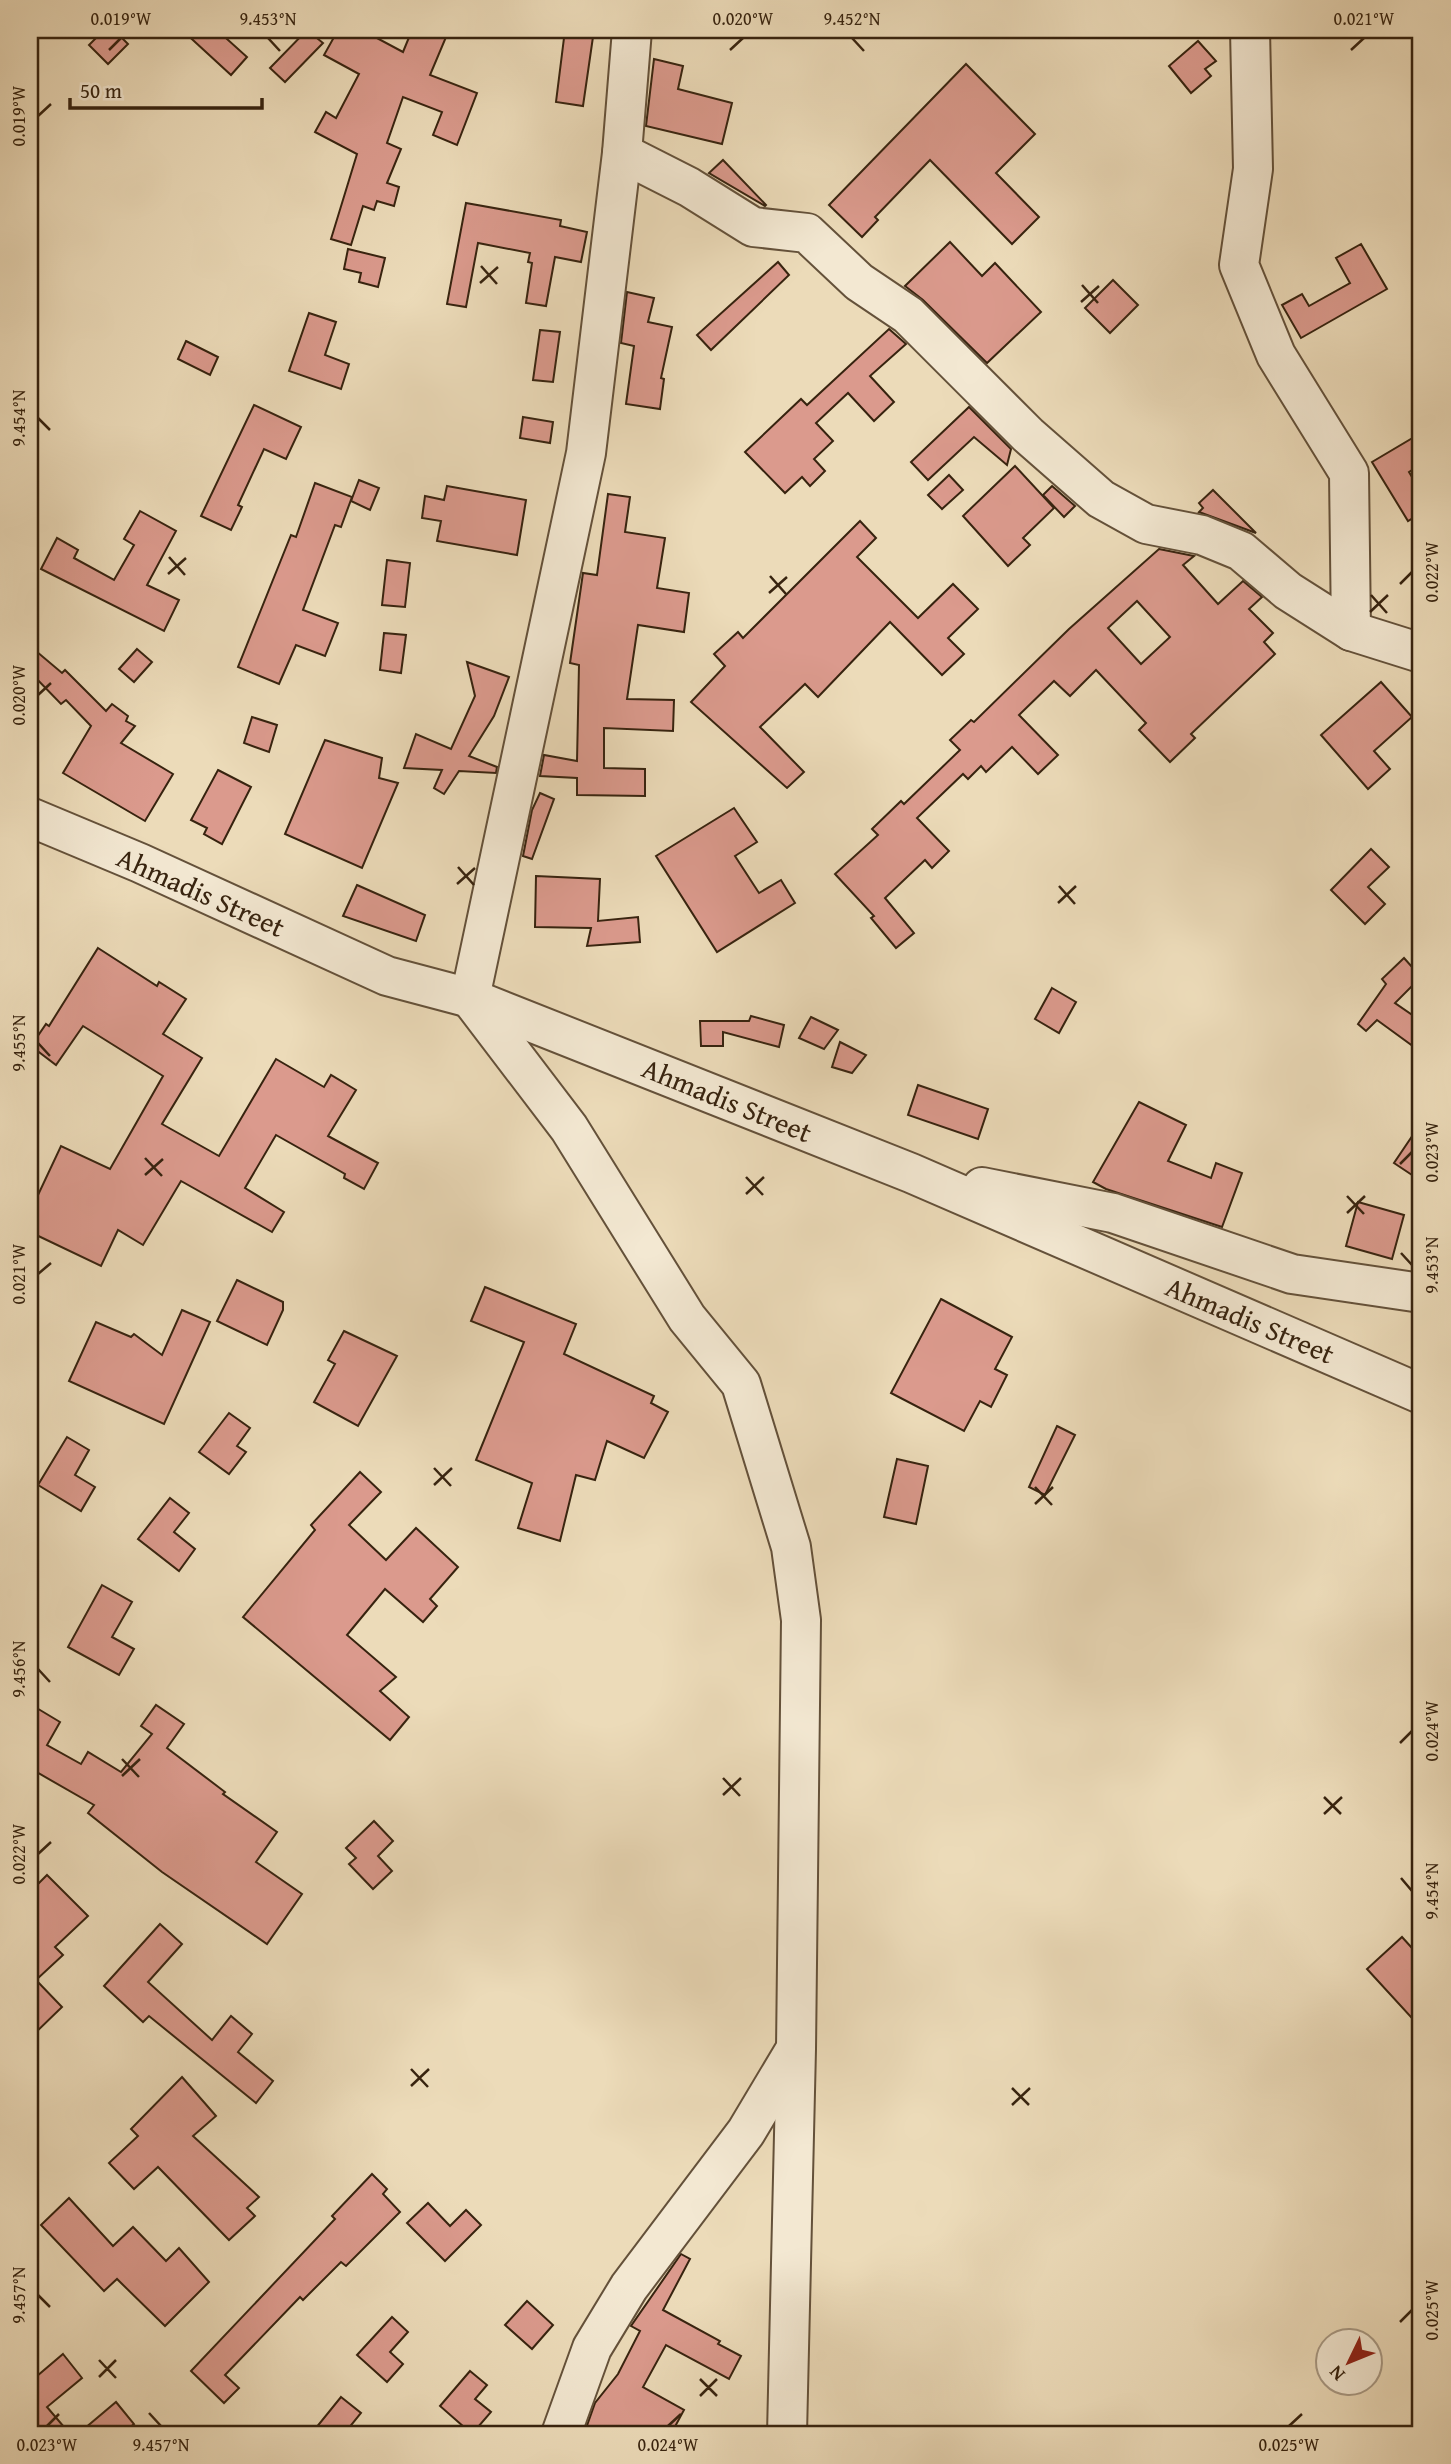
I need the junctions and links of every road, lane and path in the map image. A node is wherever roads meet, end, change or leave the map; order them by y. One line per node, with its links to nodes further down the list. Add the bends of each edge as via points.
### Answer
1 (632, 30): 3 (street)
2 (1250, 30): 4 (street, via 1253,169 1240,265 1276,355 1349,473)
3 (622, 153): 4 (street, via 690,187 753,227 807,233 859,282 908,315 1028,435 1101,499 1146,524 1202,535 1241,551 1288,591); 7 (street, via 586,453)
4 (1350, 631): 5 (street)
5 (1421, 653)
6 (30, 817): 7 (street, Ahmadis Street, via 387,976)
7 (470, 999): 8 (street, Ahmadis Street); 11 (street, via 569,1128 687,1318 741,1384 791,1547 801,1620)
8 (911, 1173): 9 (street, via 1113,1213 1292,1274); 10 (street, Ahmadis Street)
9 (1421, 1293)
10 (1421, 1394)
11 (796, 2049): 12 (street, via 746,2132 629,2287 592,2348); 13 (street)
12 (561, 2434)
13 (787, 2434)

